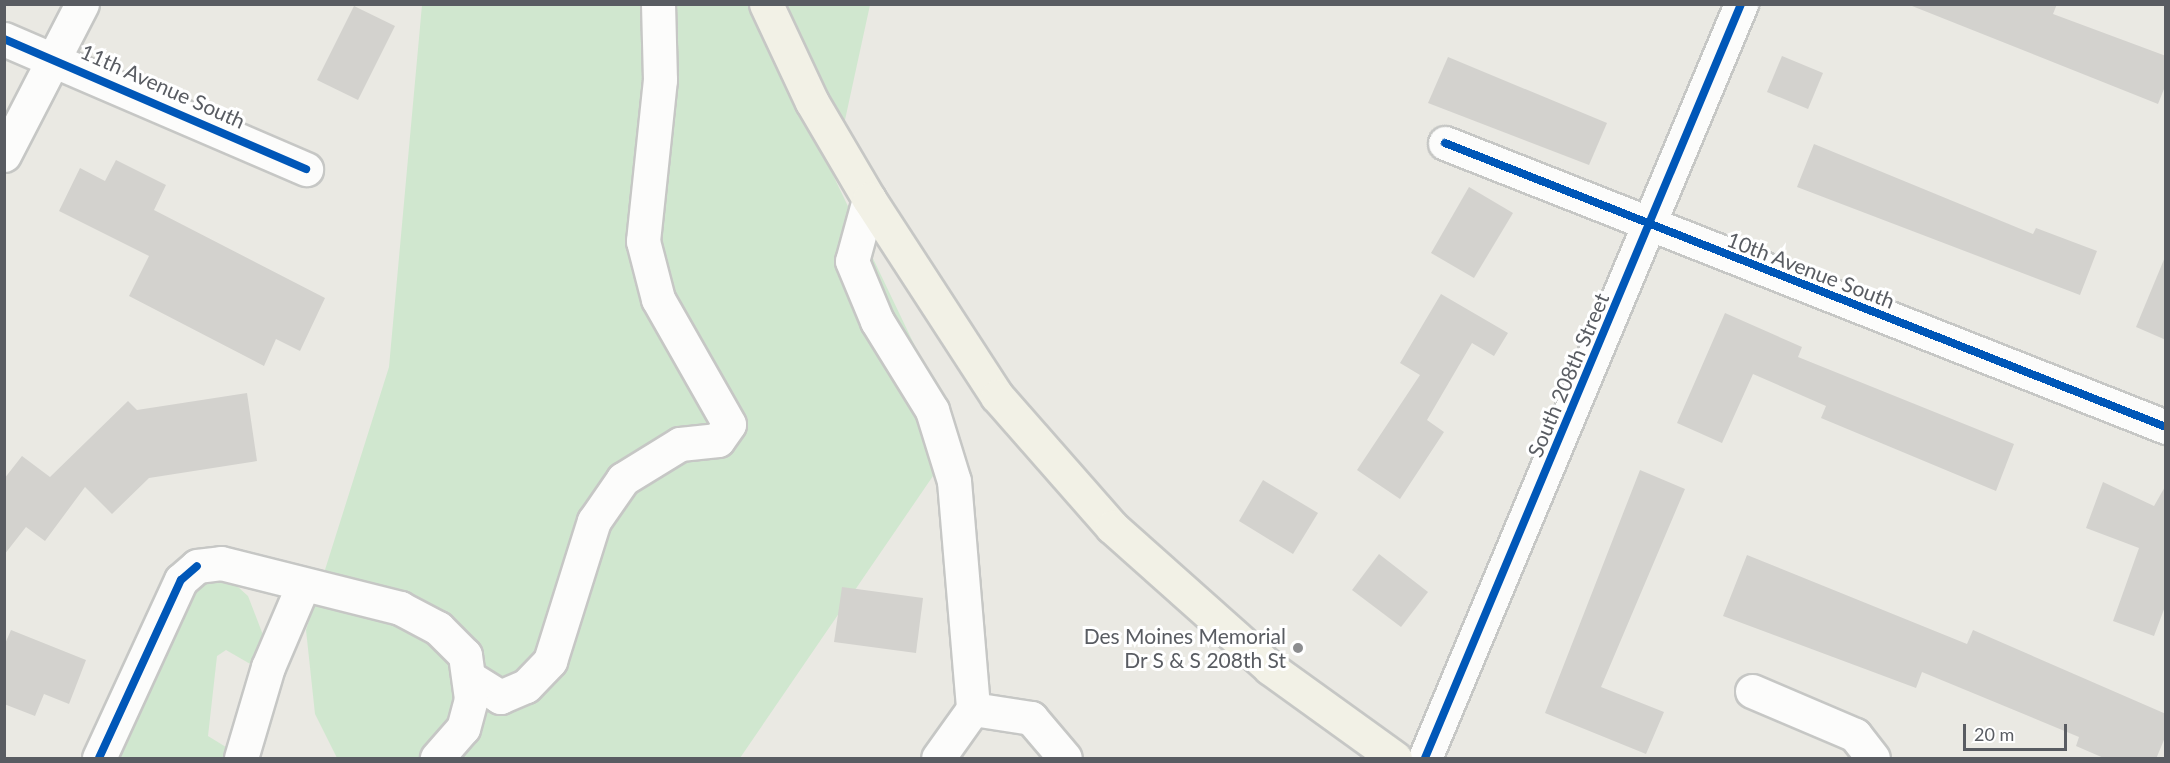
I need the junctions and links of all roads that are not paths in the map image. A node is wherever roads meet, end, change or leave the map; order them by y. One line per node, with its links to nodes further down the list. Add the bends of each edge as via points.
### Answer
1 (82, 4): 6 (street)
2 (658, 4): 14 (street, via 660,80 643,242 658,300 729,424 718,440 680,444 623,479 594,522 550,661 526,686 500,697)
3 (765, 4): 10 (main road, via 812,102)
4 (1741, 4): 11 (street, South 208th Street)
5 (4, 39): 6 (street, 11th Avenue South)
6 (57, 59): 8 (street); 9 (street, 11th Avenue South)
7 (1445, 143): 11 (street, 10th Avenue South)
8 (4, 155)
9 (306, 169)
10 (869, 199): 16 (street, via 852,261 877,321 932,410 954,480); 22 (main road, via 997,396 1112,527 1270,668)
11 (1650, 227): 12 (street, 10th Avenue South); 23 (street, South 208th Street)
12 (2166, 427)
13 (303, 585): 14 (street, via 400,608 438,628 465,655); 17 (street, via 221,563 197,566 181,580); 18 (street, via 268,667)
14 (470, 678): 19 (street, via 464,728)
15 (1752, 691): 24 (street, via 1855,735)
16 (973, 708): 20 (street); 21 (street, via 1031,718)
17 (99, 759)
18 (241, 759)
19 (436, 759)
20 (938, 759)
21 (1065, 759)
22 (1395, 759)
23 (1425, 759)
24 (1873, 759)

